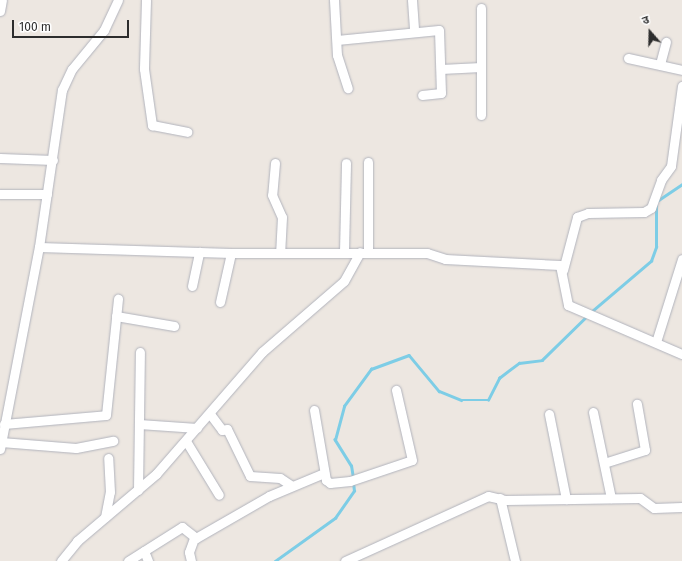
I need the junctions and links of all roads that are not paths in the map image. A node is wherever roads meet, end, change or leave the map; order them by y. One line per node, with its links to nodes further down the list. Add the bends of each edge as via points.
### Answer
1 (2, 0): 7 (street)
2 (118, 0): 22 (street, via 104,30 66,78)
3 (146, 0): 20 (street, via 144,62 152,125)
4 (334, 0): 9 (street)
5 (412, 0): 8 (street)
6 (481, 8): 13 (street)
7 (0, 11)
8 (414, 32): 9 (street); 14 (street, via 439,30)
9 (337, 40): 17 (street, via 338,60)
10 (666, 42): 12 (street)
11 (628, 58): 12 (street)
12 (660, 64): 15 (street)
13 (481, 66): 14 (street); 19 (street)
14 (441, 69): 18 (street, via 440,93)
15 (682, 70)
16 (682, 86): 35 (street, via 671,166 661,180 651,208 577,217)
17 (348, 88)
18 (422, 95)
19 (481, 115)
20 (187, 132)
21 (0, 158): 22 (street)
22 (53, 160): 27 (street)
23 (368, 162): 32 (street)
24 (276, 163): 30 (street, via 272,195 282,217)
25 (346, 164): 31 (street)
26 (0, 194): 27 (street)
27 (48, 194): 28 (street)
28 (39, 247): 29 (street); 50 (street)
29 (199, 252): 33 (street); 36 (street)
30 (280, 252): 31 (street); 33 (street)
31 (344, 252): 32 (street)
32 (364, 252): 35 (street, via 427,253 445,259 560,265); 48 (street, via 344,281 262,352)
33 (231, 253): 38 (street)
34 (682, 259): 41 (street)
35 (563, 270): 41 (street, via 564,301)
36 (192, 286)
37 (118, 299): 39 (street)
38 (220, 302)
39 (116, 316): 40 (street); 50 (street, via 106,415)
40 (174, 326)
41 (656, 342): 43 (street)
42 (140, 352): 51 (street)
43 (682, 354)
44 (396, 390): 58 (street, via 412,460 361,477 330,483)
45 (637, 404): 57 (street, via 645,450)
46 (314, 410): 58 (street)
47 (593, 412): 57 (street)
48 (210, 414): 52 (street); 59 (street, via 222,430 227,429 250,476 280,478)
49 (549, 414): 64 (street)
50 (4, 424): 53 (street)
51 (139, 424): 52 (street); 60 (street)
52 (197, 428): 55 (street)
53 (1, 441): 54 (street, via 76,448)
54 (113, 441)
55 (186, 441): 60 (street); 61 (street)
56 (108, 458): 66 (street, via 110,492)
57 (604, 463): 63 (street)
58 (324, 473): 59 (street)
59 (292, 486): 67 (street)
60 (138, 490): 66 (street)
61 (219, 495)
62 (500, 498): 64 (street); 73 (street, via 488,496); 74 (street)
63 (611, 498): 64 (street); 65 (street, via 644,498 658,509)
64 (566, 499)
65 (682, 507)
66 (106, 517): 69 (street, via 77,541)
67 (194, 538): 68 (street, via 182,527); 72 (street, via 188,552)
68 (144, 551): 70 (street); 71 (street)
69 (61, 561)
70 (128, 561)
71 (148, 561)
72 (191, 561)
73 (345, 561)
74 (515, 561)

